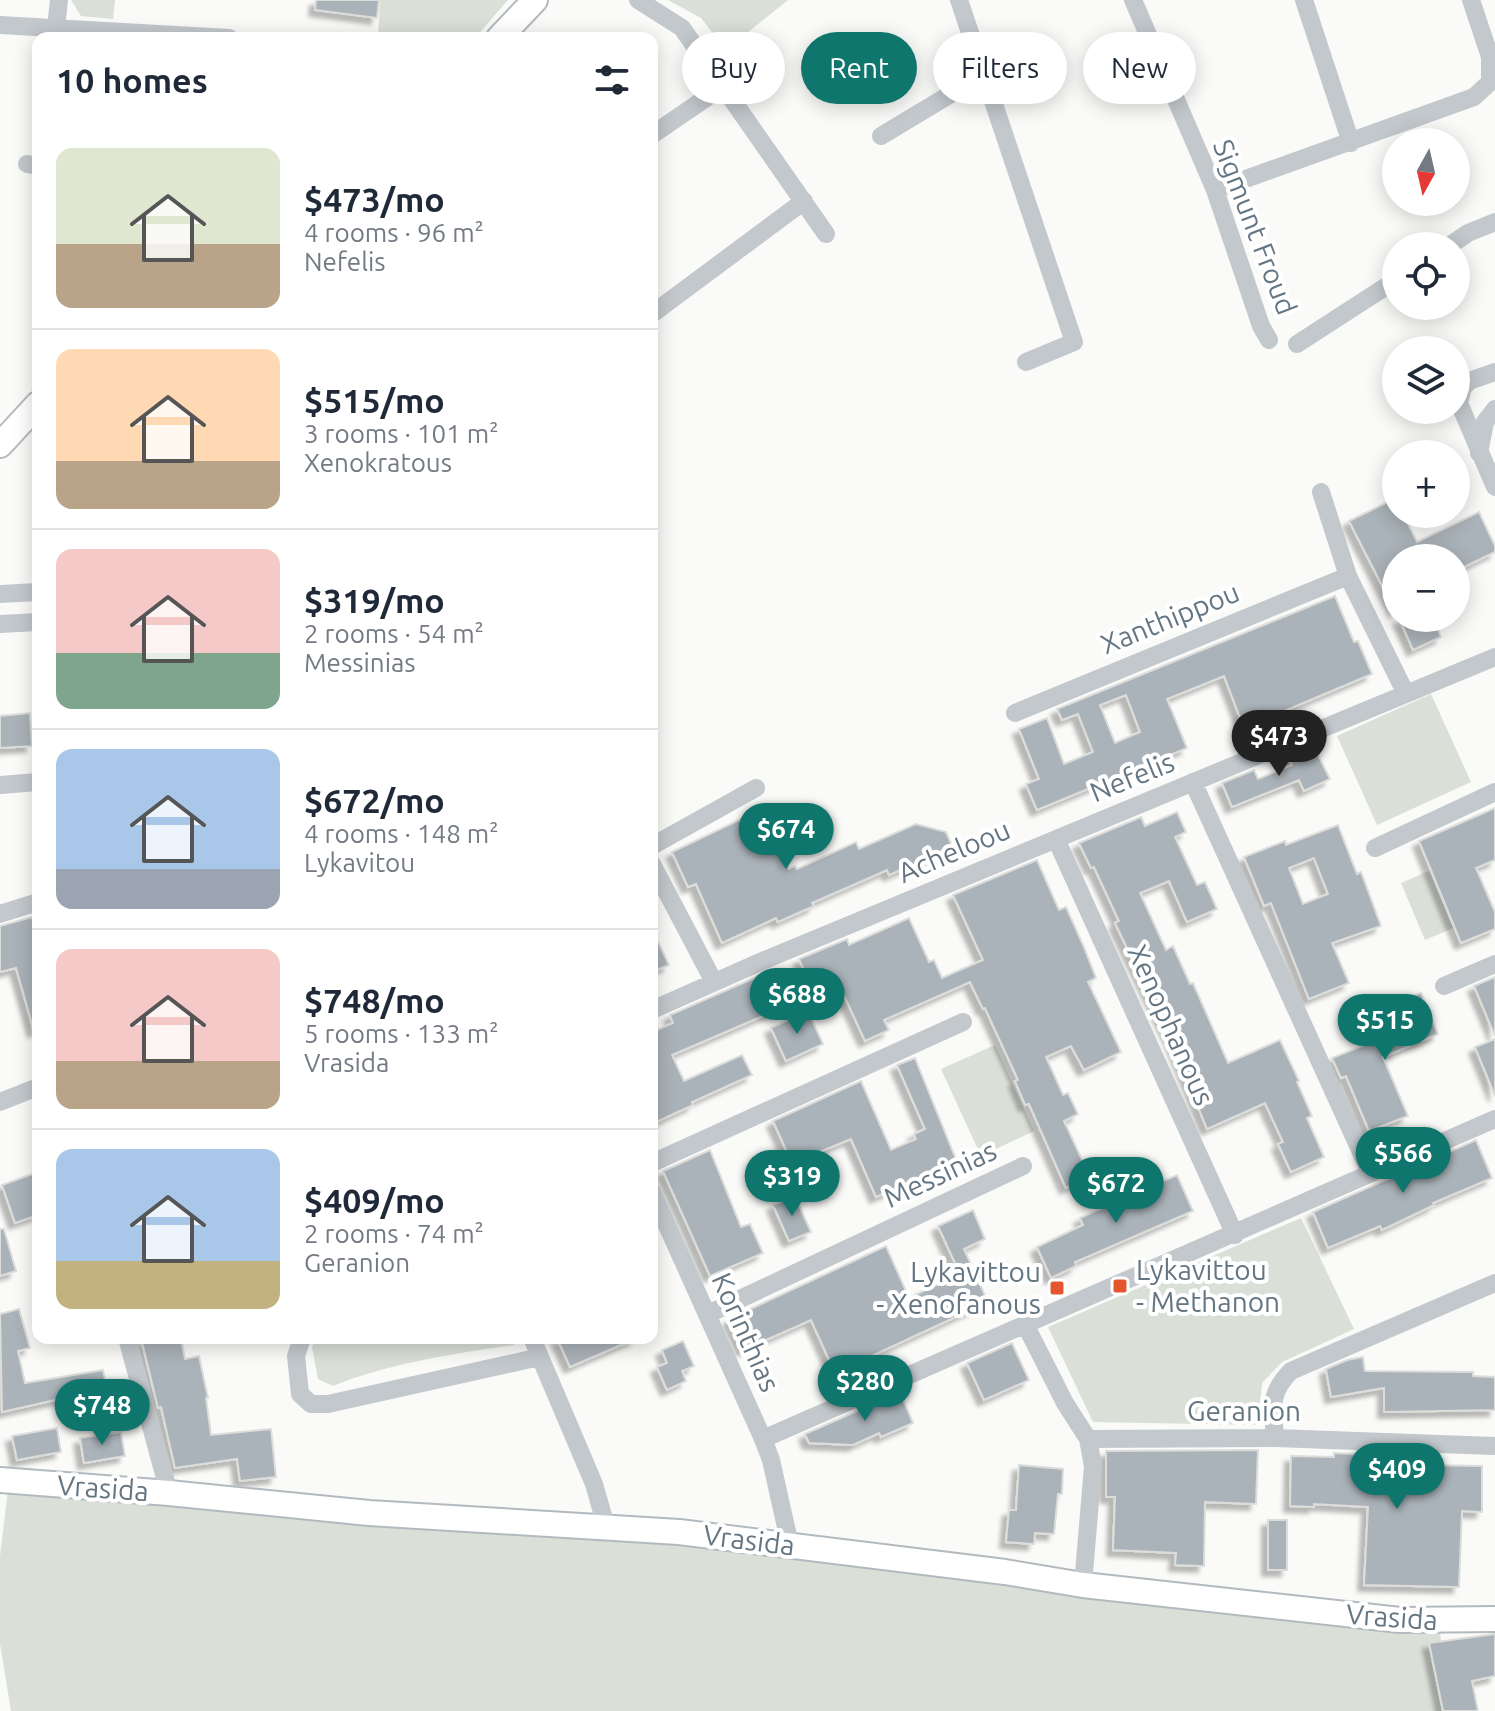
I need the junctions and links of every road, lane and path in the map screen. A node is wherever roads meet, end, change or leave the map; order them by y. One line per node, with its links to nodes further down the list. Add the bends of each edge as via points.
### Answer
1 (59, 0): 9 (street)
2 (535, 0): 11 (street)
3 (638, 0): 12 (street)
4 (959, 0): 13 (street)
5 (1133, 0): 21 (street, Sigmunt Froud)
6 (1304, 0): 20 (street)
7 (1471, 0): 20 (street, via 1490,57 1490,82 1474,97)
8 (0, 25): 9 (street)
9 (56, 28): 10 (street)
10 (125, 32)
11 (505, 32)
12 (685, 32)
13 (970, 32)
14 (697, 104): 18 (street)
15 (738, 104): 22 (street)
16 (934, 104): 19 (street)
17 (994, 104): 30 (street, via 1074,342)
18 (658, 131)
19 (881, 136)
20 (1351, 143): 21 (street)
21 (1215, 190): 28 (street, Sigmunt Froud)
22 (804, 201): 25 (street); 27 (street)
23 (1495, 222): 24 (street)
24 (1470, 232)
25 (826, 234)
26 (1382, 289): 29 (street)
27 (658, 310)
28 (1269, 340)
29 (1297, 344)
30 (1026, 362)
31 (1495, 372): 35 (street, via 1469,381 1460,396)
32 (1495, 409): 35 (street, via 1485,422)
33 (32, 410): 34 (street)
34 (0, 445)
35 (1479, 453): 36 (street)
36 (1495, 487)
37 (1321, 492): 38 (street)
38 (1348, 576): 44 (street); 45 (street, Xanthippou)
39 (32, 592): 40 (street)
40 (0, 594)
41 (32, 622): 42 (street)
42 (0, 624)
43 (1495, 657): 44 (street, Nefelis)
44 (1406, 694): 47 (street, Nefelis)
45 (1015, 713)
46 (32, 782): 48 (street)
47 (1193, 782): 51 (street, Nefelis); 67 (street)
48 (0, 785)
49 (756, 788): 52 (street)
50 (1495, 792): 53 (street)
51 (1056, 839): 58 (street, Acheloou); 69 (street, Xenophanous)
52 (658, 843)
53 (1375, 848)
54 (658, 875): 58 (street)
55 (32, 904): 56 (street)
56 (0, 914)
57 (1495, 964): 59 (street)
58 (714, 982): 60 (street, Acheloou)
59 (1444, 986)
60 (658, 1007)
61 (963, 1022): 65 (street)
62 (32, 1089): 63 (street)
63 (0, 1102)
64 (1495, 1119): 67 (street)
65 (658, 1160)
66 (1023, 1166): 71 (street, Messinias)
67 (1370, 1172): 69 (street)
68 (658, 1205): 71 (street, Korinthias)
69 (1235, 1235): 72 (street)
70 (1495, 1283): 77 (street, via 1291,1371 1273,1398)
71 (708, 1314): 78 (street, Korinthias)
72 (1026, 1326): 78 (street); 79 (street)
73 (129, 1344): 82 (street)
74 (300, 1344): 76 (street, via 300,1394 311,1404)
75 (535, 1344): 76 (street)
76 (540, 1357): 83 (street, via 594,1484)
77 (1275, 1438): 79 (street, Geranion); 80 (street, Geranion)
78 (763, 1439): 84 (street, Korinthias)
79 (1088, 1439): 85 (street, via 1093,1466)
80 (1495, 1446)
81 (0, 1480): 82 (street, Vrasida)
82 (169, 1493): 83 (street, Vrasida, via 369,1513)
83 (606, 1526): 84 (street, Vrasida)
84 (790, 1545): 85 (street, Vrasida)
85 (1083, 1585): 86 (street, Vrasida, via 1400,1620)
86 (1495, 1619)

